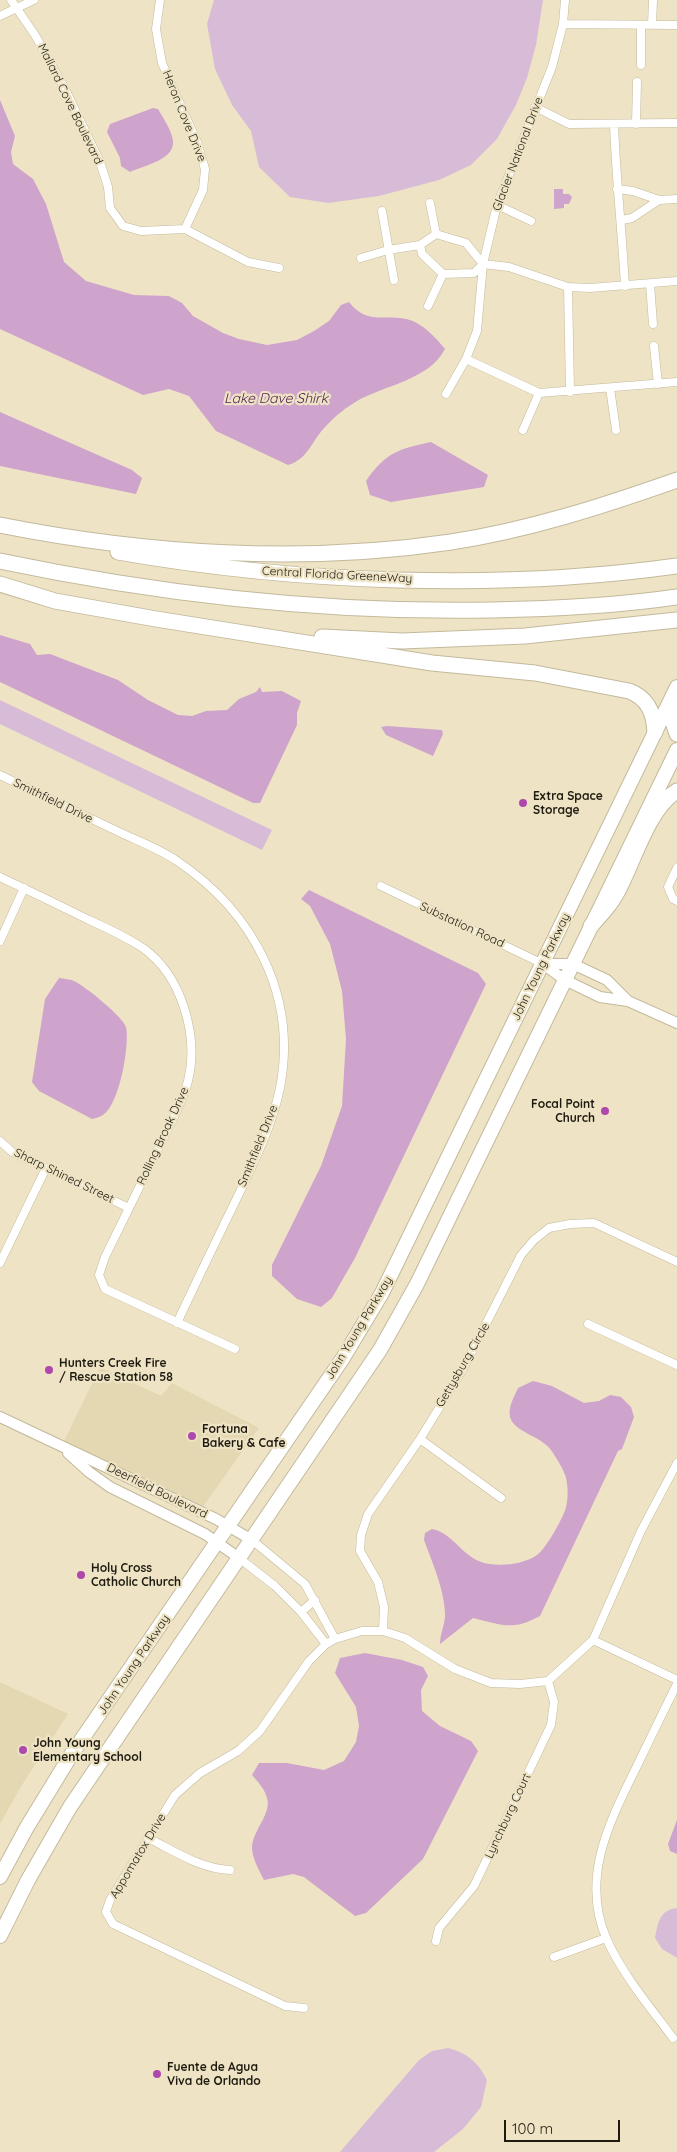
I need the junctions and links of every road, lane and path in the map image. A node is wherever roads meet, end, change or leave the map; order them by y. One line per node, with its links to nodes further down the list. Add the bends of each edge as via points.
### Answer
1 (11, 0): 6 (street, Mallard Cove Boulevard)
2 (34, 0): 6 (street)
3 (160, 0): 26 (street, Heron Cove Drive, via 156,29 162,63 206,169 203,190)
4 (564, 0): 8 (street, Glacier National Drive)
5 (653, 0): 10 (street)
6 (16, 9): 7 (street); 26 (street, Mallard Cove Boulevard, via 35,34 66,91 100,162 108,187 110,208 123,226 141,231)
7 (0, 16)
8 (563, 24): 9 (street); 14 (street, Glacier National Drive, via 552,67)
9 (641, 25): 10 (street); 12 (street)
10 (652, 25): 11 (street)
11 (677, 25)
12 (641, 65)
13 (637, 82): 17 (street)
14 (535, 107): 16 (street, via 569,124); 22 (street, Glacier National Drive)
15 (677, 123): 17 (street)
16 (614, 124): 17 (street); 18 (street)
17 (636, 124)
18 (617, 190): 20 (street, via 633,191); 24 (street)
19 (677, 199): 20 (street)
20 (659, 200): 24 (street, via 632,218)
21 (430, 203): 27 (street)
22 (497, 205): 25 (street); 31 (street, Glacier National Drive)
23 (382, 210): 29 (street)
24 (622, 220): 37 (street)
25 (531, 221)
26 (185, 229): 32 (street, via 248,262)
27 (436, 234): 28 (street); 31 (street, via 466,243)
28 (420, 245): 29 (street); 33 (street, via 422,254)
29 (388, 250): 30 (street); 34 (street)
30 (361, 258)
31 (484, 264): 33 (street, via 474,273); 38 (street, via 509,267); 42 (street, Glacier National Drive, via 477,331)
32 (279, 268)
33 (442, 274): 39 (street)
34 (394, 280)
35 (677, 281): 36 (street)
36 (650, 284): 37 (street); 40 (street)
37 (625, 286): 38 (street)
38 (568, 287): 46 (street)
39 (428, 306)
40 (653, 324)
41 (654, 346): 44 (street)
42 (466, 359): 47 (street, Glacier National Drive); 48 (street)
43 (677, 382): 44 (street)
44 (658, 384): 45 (street)
45 (610, 388): 46 (street); 50 (street)
46 (570, 392): 48 (street)
47 (446, 394)
48 (539, 394): 49 (street)
49 (523, 430)
50 (616, 430)
51 (677, 480): 52 (highway, via 524,528 452,542 369,551 222,552 89,540)
52 (0, 525)
53 (0, 529): 55 (highway, Central Florida GreeneWay, via 170,560 343,577 544,577)
54 (0, 561): 57 (highway, via 166,591 341,608 513,610)
55 (677, 566)
56 (0, 584): 59 (highway, via 55,601)
57 (677, 597)
58 (677, 620): 59 (highway, via 525,636 421,640)
59 (255, 634): 62 (highway, via 432,663 535,674 629,691 638,694 649,705)
60 (677, 687): 62 (highway, John Young Parkway)
61 (677, 705): 63 (highway, via 673,722)
62 (655, 732): 74 (highway, John Young Parkway)
63 (677, 734)
64 (677, 750): 72 (highway, John Young Parkway)
65 (0, 775): 85 (street, Smithfield Drive, via 175,859 205,881 230,906 256,941 270,972 280,1010 284,1046 280,1087 257,1154)
66 (677, 790): 72 (highway, via 658,808 615,896)
67 (677, 868): 71 (street, via 668,887)
68 (0, 877): 70 (street, Rolling Broak Drive)
69 (381, 886): 74 (street, Substation Road)
70 (24, 888): 73 (street); 81 (street, Rolling Broak Drive, via 143,949 174,984 186,1012 191,1062 188,1082)
71 (677, 901)
72 (591, 926): 75 (highway, John Young Parkway)
73 (0, 941)
74 (543, 964): 75 (street); 76 (street); 94 (highway, John Young Parkway, via 382,1293 343,1358)
75 (573, 964): 76 (highway, John Young Parkway); 77 (street, via 607,980)
76 (565, 980): 77 (street, via 600,997); 95 (highway, John Young Parkway, via 418,1284 380,1350)
77 (628, 1001): 78 (street)
78 (677, 1023)
79 (0, 1141): 80 (street, Sharp Shined Street, via 12,1152)
80 (46, 1168): 81 (street, Sharp Shined Street); 82 (street)
81 (129, 1208): 85 (street, Rolling Broak Drive, via 99,1275 105,1289)
82 (3, 1249): 84 (street)
83 (677, 1262): 90 (street, Gettysburg Circle, via 594,1223 549,1228 522,1255 467,1361)
84 (0, 1263)
85 (177, 1323): 87 (street, Rolling Broak Drive)
86 (588, 1324): 88 (street)
87 (235, 1349)
88 (677, 1365)
89 (0, 1417): 91 (street, Deerfield Boulevard)
90 (420, 1438): 93 (street); 100 (street, Gettysburg Circle, via 368,1514 361,1535 360,1551 378,1582 384,1607)
91 (60, 1446): 94 (street, Deerfield Boulevard); 96 (street, Deerfield Boulevard, via 110,1487)
92 (677, 1463): 102 (street, via 641,1531)
93 (502, 1498)
94 (228, 1526): 95 (street, Deerfield Boulevard); 96 (highway, John Young Parkway)
95 (252, 1540): 97 (highway, John Young Parkway); 98 (street, via 305,1584)
96 (218, 1542): 97 (street, Deerfield Boulevard); 108 (highway, John Young Parkway, via 72,1755)
97 (239, 1558): 99 (street, via 275,1586); 109 (highway, John Young Parkway, via 70,1807)
98 (315, 1600): 99 (street); 101 (street)
99 (301, 1612): 103 (street)
100 (383, 1630): 101 (street, via 362,1631); 104 (street, via 405,1638 455,1669 491,1683)
101 (334, 1639): 103 (street)
102 (593, 1640): 104 (street); 105 (street)
103 (326, 1644): 106 (street, Appomatox Drive, via 309,1660 260,1731 238,1751 200,1773 175,1795)
104 (548, 1681): 111 (street, Lynchburg Court, via 554,1702 551,1725 474,1886 439,1928)
105 (677, 1682): 110 (street, via 604,1836 597,1899)
106 (148, 1838): 107 (street, via 206,1866); 113 (street, Appomatox Drive, via 110,1900 106,1912 113,1924 285,2006)
107 (230, 1870)
108 (0, 1877)
109 (0, 1936)
110 (606, 1938): 112 (street); 114 (street, via 618,1962)
111 (436, 1941)
112 (554, 1957)
113 (304, 2008)
114 (673, 2038)

